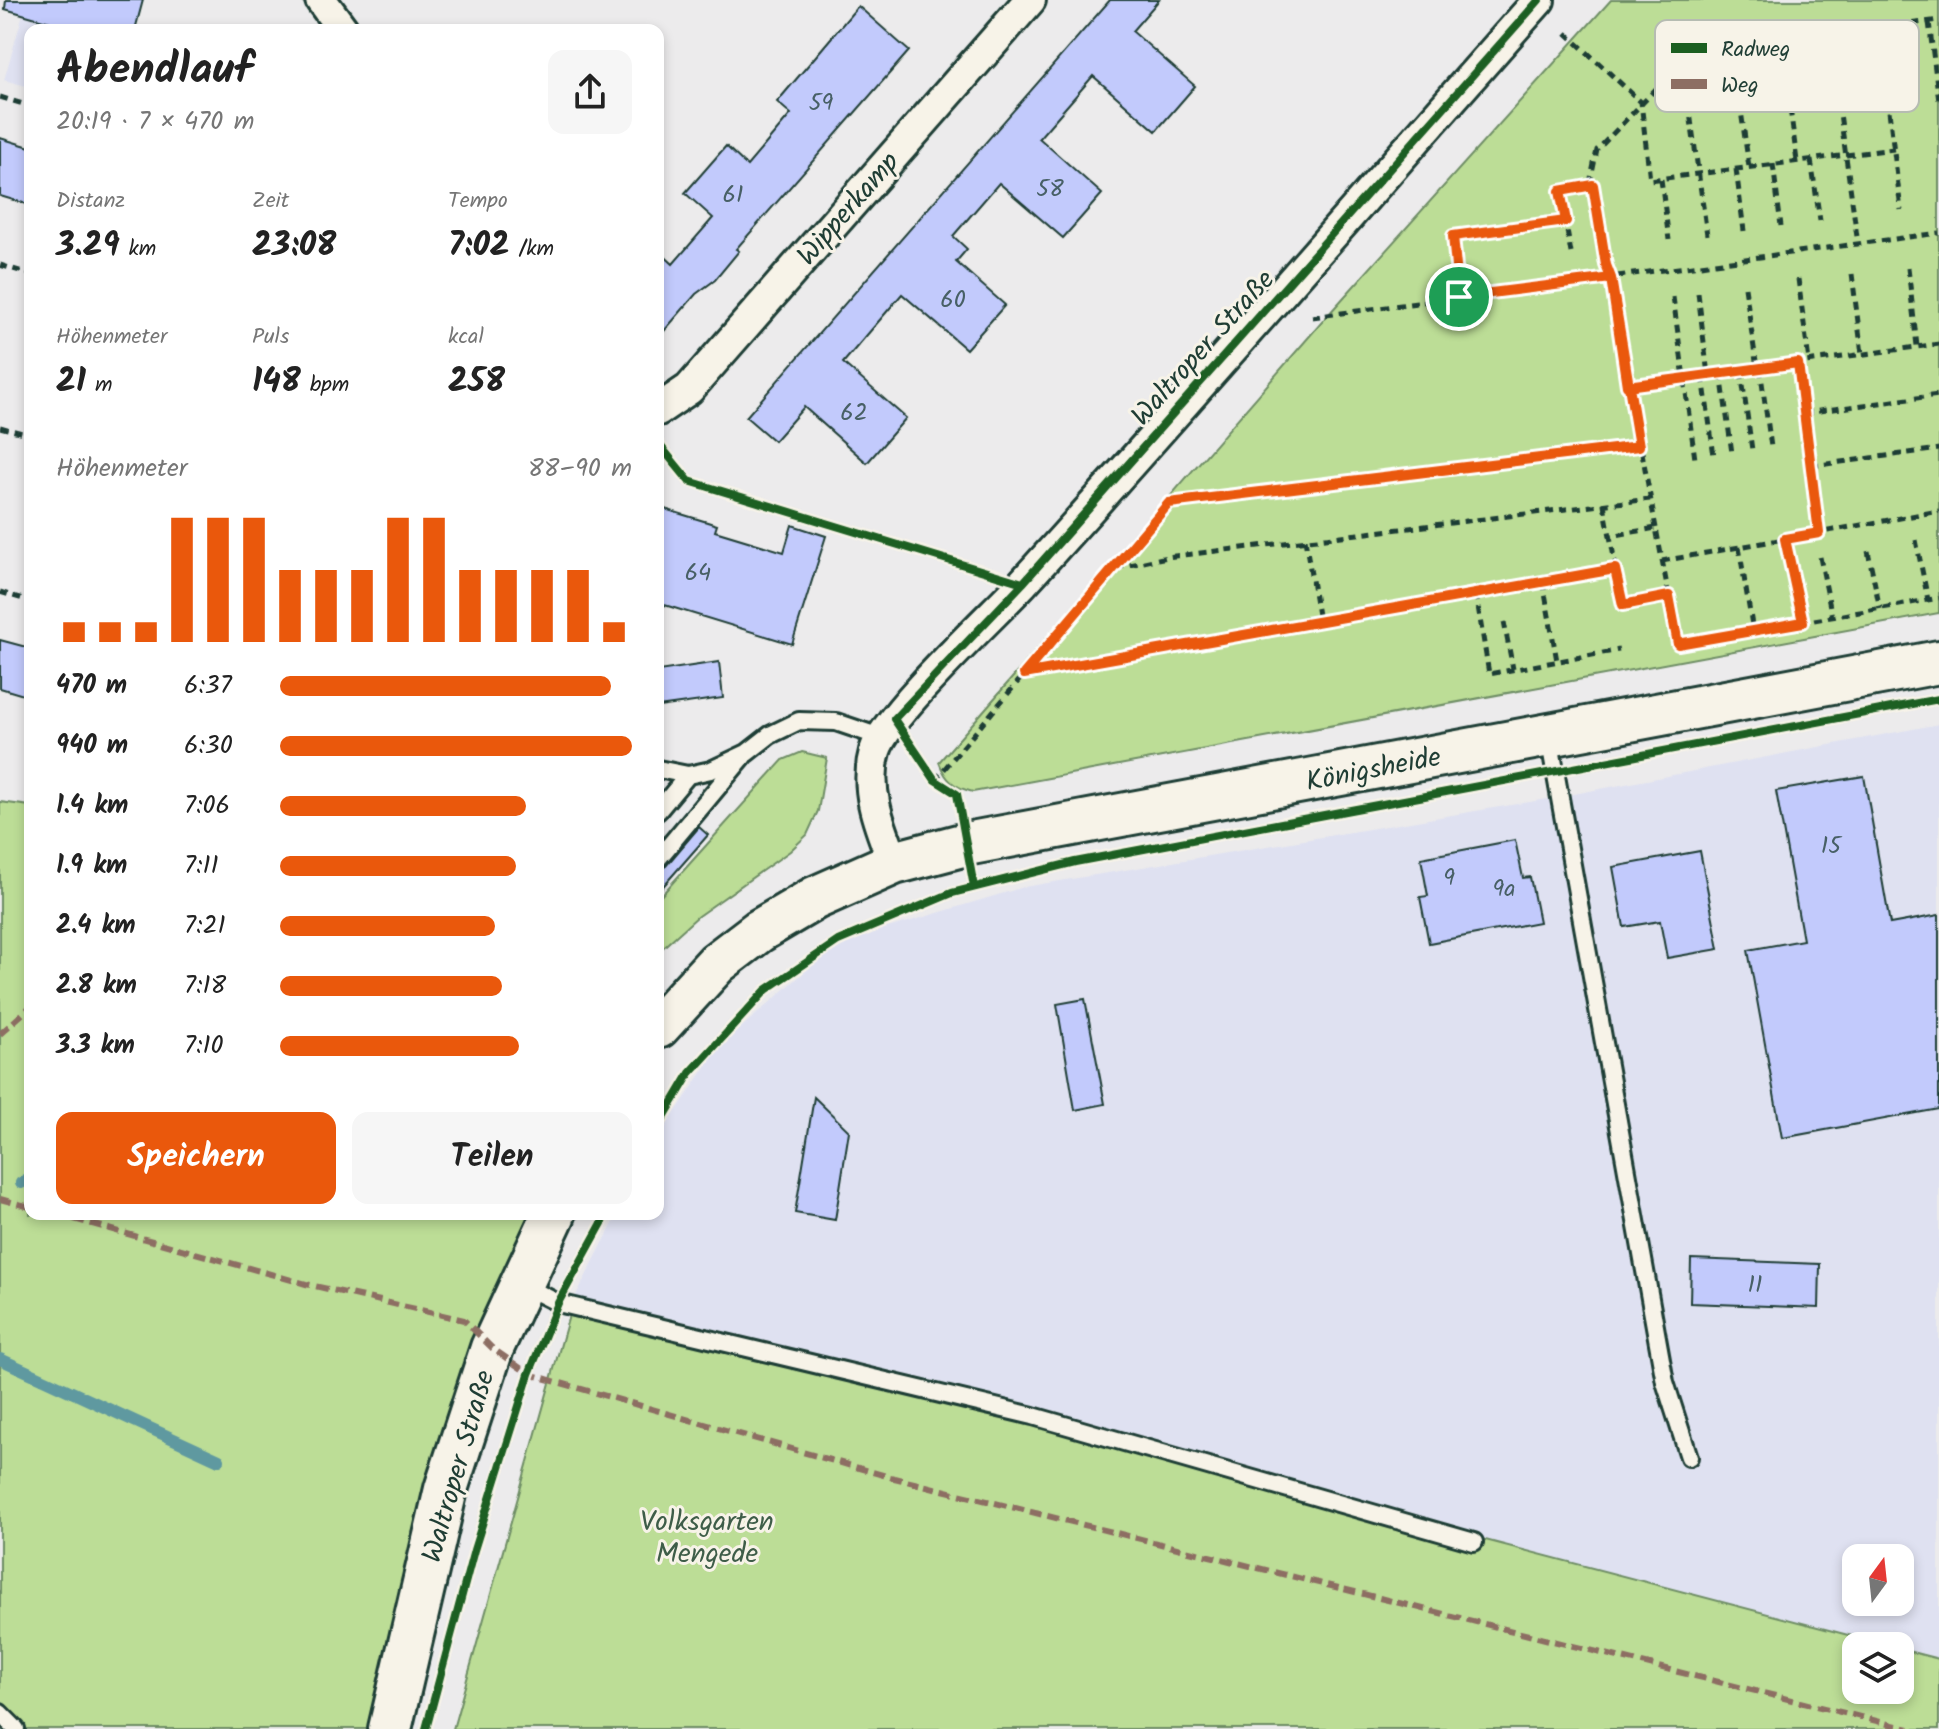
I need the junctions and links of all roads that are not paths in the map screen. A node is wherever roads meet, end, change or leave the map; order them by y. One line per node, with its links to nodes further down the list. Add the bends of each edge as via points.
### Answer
1 (321, 0): 4 (street)
2 (1030, 0): 5 (street, Wipperkamp, via 689,389)
3 (1539, 0): 7 (street, Waltroper Straße)
4 (339, 24)
5 (664, 406)
6 (1939, 662): 8 (main road, Königsheide)
7 (888, 728): 9 (lane, via 799,721); 14 (street, Waltroper Straße, via 875,750 871,791)
8 (1549, 736): 14 (main road, Königsheide, via 978,842); 18 (lane, via 1665,1382)
9 (747, 753): 11 (lane); 13 (lane)
10 (664, 771): 11 (lane)
11 (688, 775): 12 (lane)
12 (664, 804)
13 (664, 852)
14 (894, 863): 15 (main road, Königsheide, via 815,898 759,931 717,963)
15 (664, 1020)
16 (551, 1220): 17 (main road, Waltroper Straße)
17 (519, 1283): 19 (lane, via 558,1303 1033,1416); 22 (main road, Waltroper Straße, via 446,1489)
18 (1689, 1457)
19 (1474, 1542)
20 (0, 1713): 21 (lane)
21 (16, 1729)
22 (390, 1729)

